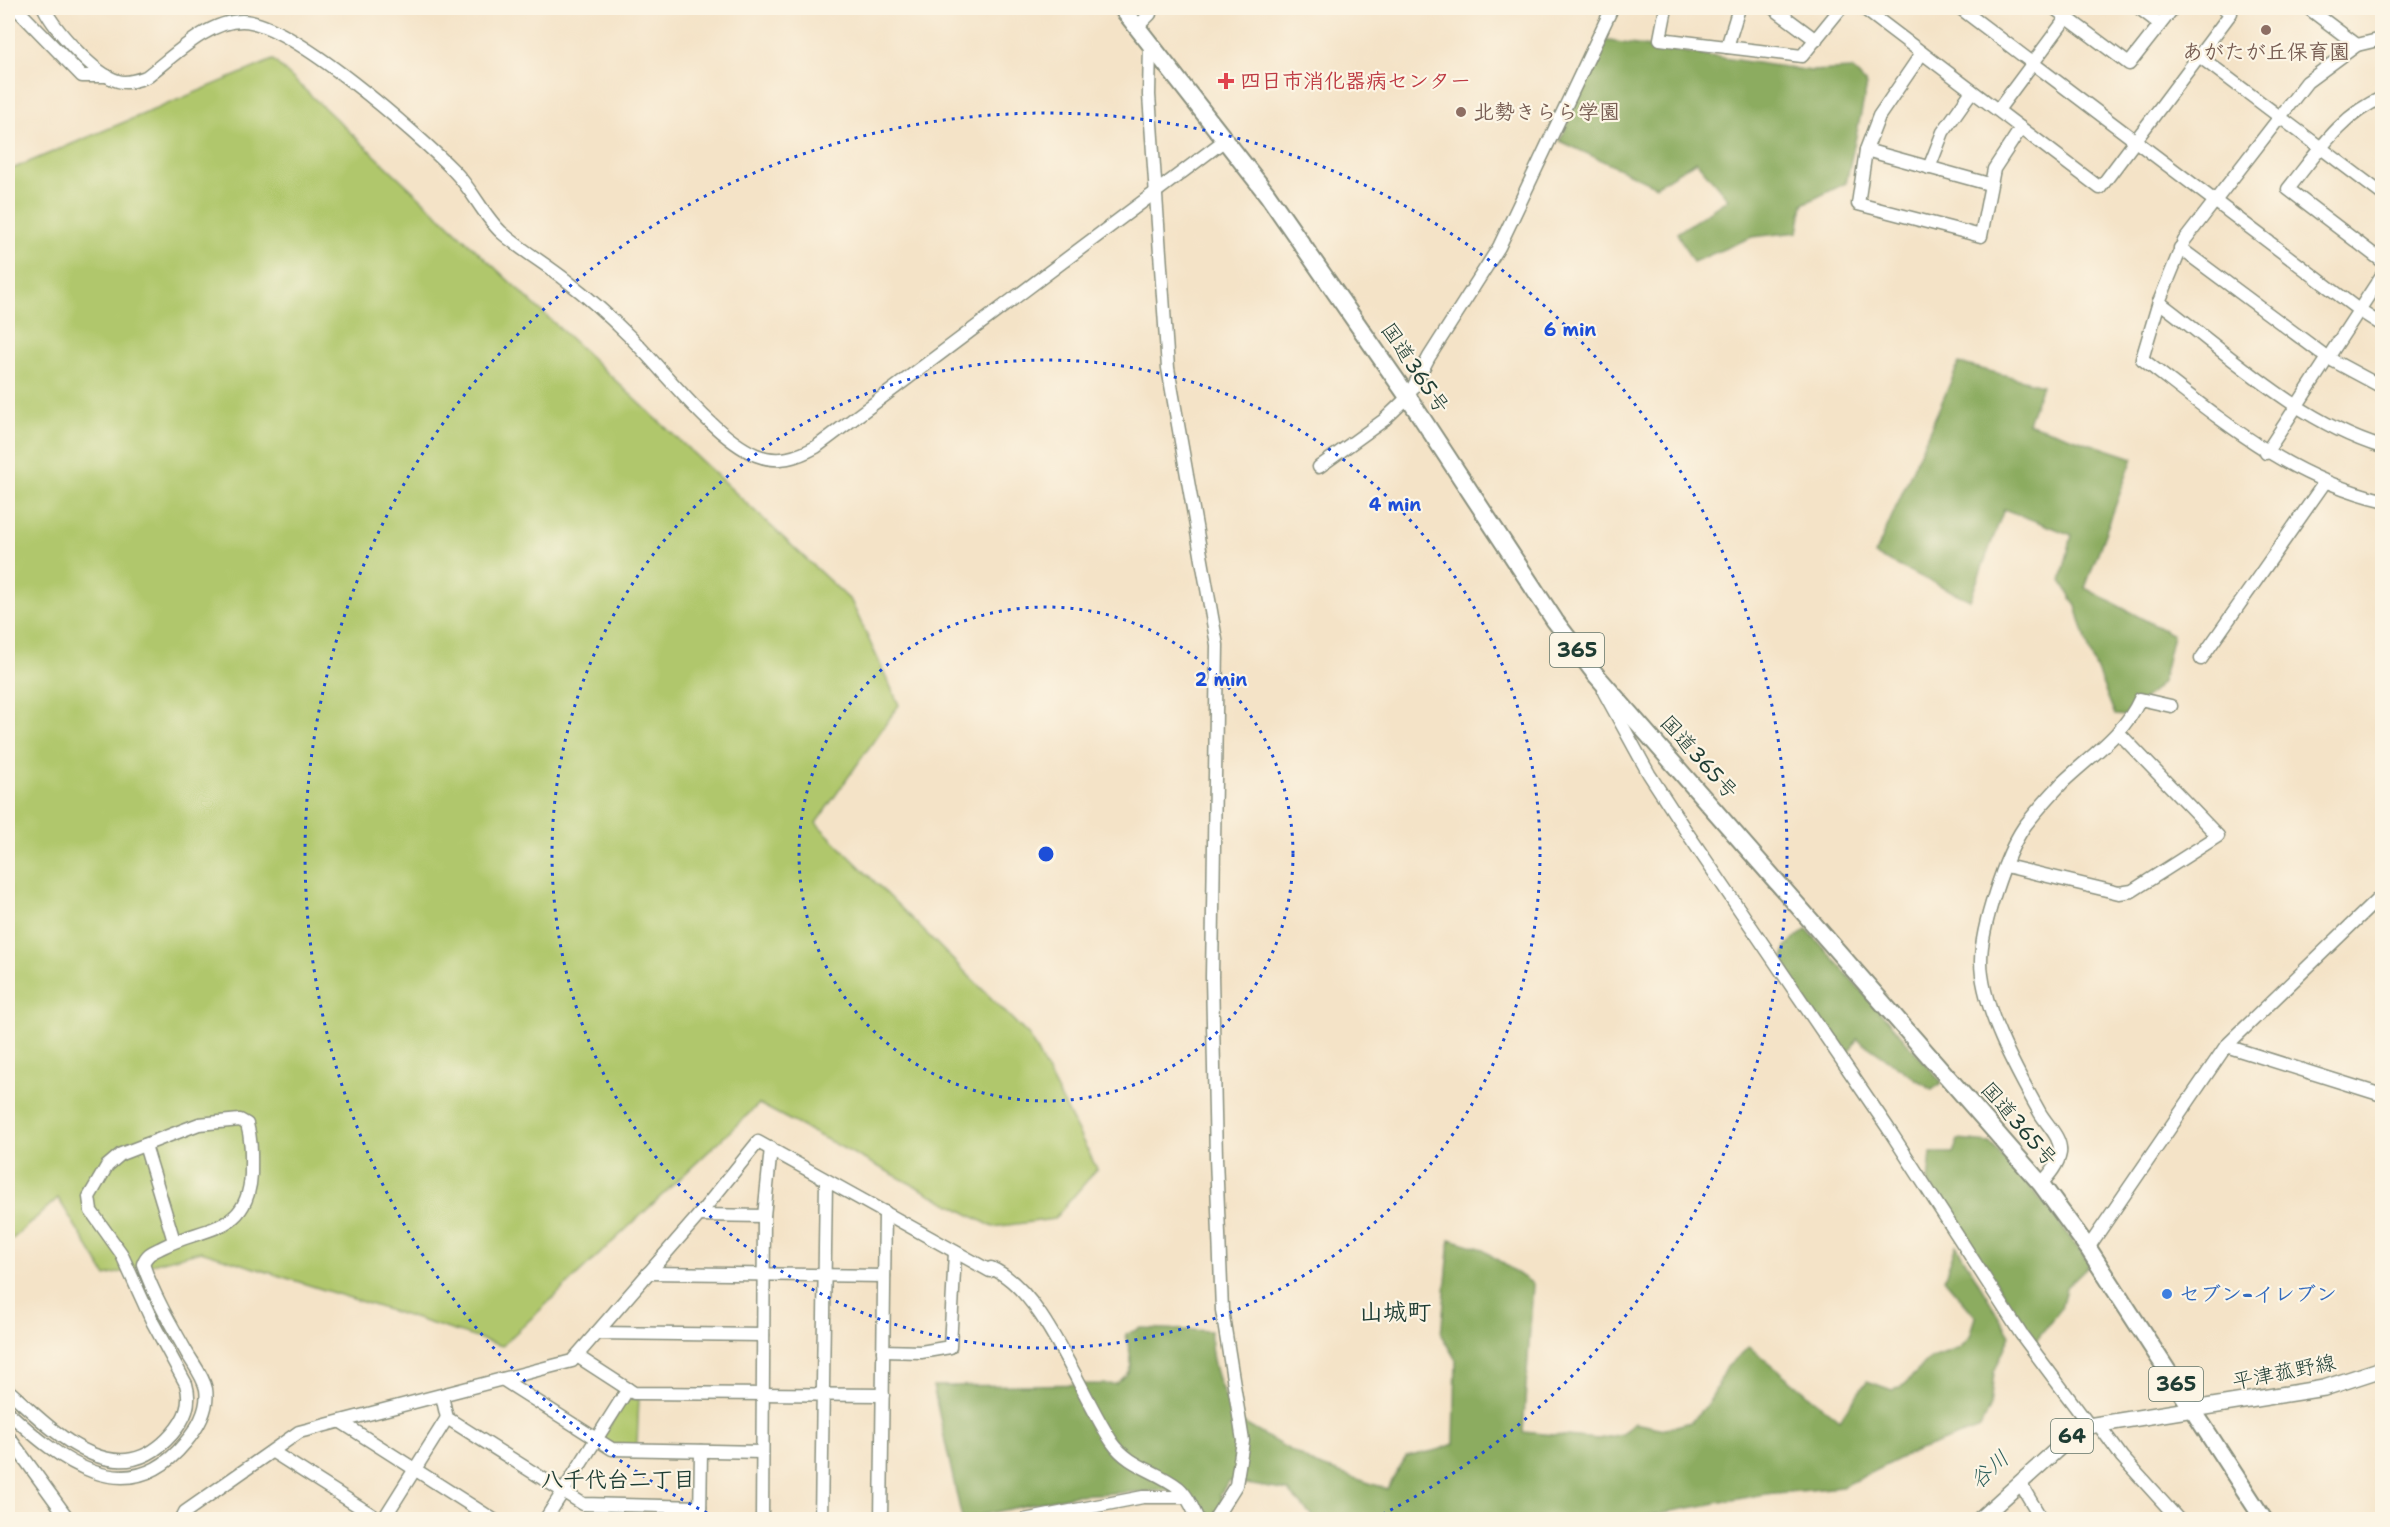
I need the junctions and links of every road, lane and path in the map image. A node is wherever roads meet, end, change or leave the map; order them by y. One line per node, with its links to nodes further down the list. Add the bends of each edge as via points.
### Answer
1 (16, 8): 28 (street, via 82,75)
2 (44, 8): 28 (street, via 67,40)
3 (1122, 8): 19 (highway, 国道365号 / 365)
4 (1150, 8): 19 (street, via 1150,14)
5 (1612, 8): 51 (street, via 1499,247)
6 (1666, 8): 24 (street, via 1660,39)
7 (1739, 8): 24 (street)
8 (1773, 8): 21 (street)
9 (1841, 8): 21 (street)
10 (1863, 8): 25 (street)
11 (1960, 8): 27 (street)
12 (2054, 8): 17 (street)
13 (2139, 8): 18 (street)
14 (2173, 8): 18 (street)
15 (2224, 8): 26 (street, via 2231,13)
16 (2308, 8): 23 (street)
17 (2067, 17): 18 (street, via 2129,64); 27 (street)
18 (2160, 24)
19 (1137, 27): 22 (highway, 国道365号 / 365)
20 (2382, 39): 23 (street)
21 (1815, 40): 24 (street, via 1802,56)
22 (1150, 44): 34 (highway, 国道365号 / 365); 40 (street)
23 (2357, 45): 32 (street, via 2307,82)
24 (1727, 47)
25 (1922, 53): 29 (street); 37 (street, via 1879,116)
26 (2199, 56): 32 (street); 35 (street)
27 (2033, 63): 31 (street); 35 (street)
28 (107, 76): 40 (street, via 120,82 146,77 228,22 246,21 298,43 390,112 456,173 501,232 567,280 628,334 738,445 758,456 777,459 797,457 816,447)
29 (1972, 91): 31 (street); 38 (street, via 1943,132)
30 (2382, 98): 36 (street, via 2338,128)
31 (1998, 110): 33 (street)
32 (2279, 117): 36 (street); 42 (street)
33 (2021, 128): 35 (street, via 2100,188); 39 (street, via 1998,162)
34 (1225, 140): 40 (street); 51 (highway, 国道365号 / 365)
35 (2136, 142): 42 (street)
36 (2321, 148): 41 (street); 44 (street, via 2288,189)
37 (1866, 150): 38 (street); 39 (street, via 1858,204 1981,236)
38 (1929, 168): 39 (street)
39 (1989, 184)
40 (1155, 191): 119 (street, via 1168,368 1217,645 1212,976 1217,1170 1222,1310 1243,1441 1236,1485)
41 (2382, 194)
42 (2214, 201): 43 (street); 47 (street)
43 (2180, 248): 46 (street); 49 (street)
44 (2382, 261)
45 (2382, 275): 47 (street)
46 (2159, 302): 52 (street); 54 (street, via 2142,359)
47 (2360, 311): 48 (street); 49 (street)
48 (2382, 325)
49 (2328, 358): 50 (street); 52 (street)
50 (2382, 387)
51 (1408, 397): 55 (street, via 1384,420); 59 (highway, 国道365号 / 365, via 1555,621)
52 (2297, 406): 53 (street, via 2348,434); 54 (street)
53 (2382, 447)
54 (2266, 453): 56 (street)
55 (1319, 467)
56 (2325, 482): 57 (street); 58 (street)
57 (2382, 500)
58 (2201, 659)
59 (1596, 675): 69 (highway, 国道365号 / 365); 96 (street, via 1649,774 1686,831 1888,1128 2020,1334)
60 (2170, 706): 61 (street, via 2140,699 2132,717)
61 (2118, 732): 62 (street, via 2062,784 2025,826); 62 (street, via 2218,836 2132,891 2119,893)
62 (2006, 866): 69 (street, via 1985,925 1983,986 1989,1010 2058,1141 2056,1165)
63 (2382, 895): 64 (street)
64 (2226, 1046): 65 (street); 74 (street)
65 (2382, 1095)
66 (145, 1145): 73 (street); 73 (street, via 199,1124 240,1120 247,1124 251,1143 250,1183 241,1211 223,1225); 87 (street, via 114,1159 92,1188 89,1207 121,1253 186,1384 186,1414 169,1437 138,1459 110,1461 69,1441)
67 (771, 1148): 68 (street); 71 (street, via 758,1142); 72 (street)
68 (826, 1181): 70 (street); 78 (street)
69 (2042, 1184): 74 (highway, 国道365号 / 365)
70 (885, 1212): 75 (street); 79 (street)
71 (699, 1215): 72 (street); 76 (street)
72 (764, 1216): 77 (street)
73 (174, 1241): 93 (street, via 147,1255 143,1264 206,1389 202,1417 182,1447 147,1473 115,1478 67,1459)
74 (2088, 1248): 92 (highway, 国道365号 / 365)
75 (955, 1252): 82 (street, via 950,1347 921,1352); 106 (street, via 990,1271 991,1268 1001,1272 1017,1287 1050,1325 1089,1405 1120,1452 1137,1467 1180,1489)
76 (648, 1273): 77 (street); 80 (street)
77 (765, 1275): 78 (street); 81 (street)
78 (824, 1275): 79 (street); 89 (street)
79 (884, 1276): 82 (street)
80 (596, 1333): 81 (street); 83 (street)
81 (763, 1335): 88 (street)
82 (883, 1351): 90 (street)
83 (577, 1356): 85 (street, via 572,1361); 86 (street)
84 (2382, 1369): 92 (main road, 平津菰野線, via 2324,1388)
85 (502, 1379): 91 (street); 98 (street)
86 (628, 1389): 88 (street, via 634,1393); 98 (street)
87 (8, 1390)
88 (763, 1394): 89 (street); 102 (street)
89 (823, 1395): 90 (street); 115 (street)
90 (883, 1395): 116 (street)
91 (442, 1396): 94 (street); 95 (street)
92 (2193, 1410): 96 (main road, 64); 123 (highway, 国道365号 / 365)
93 (8, 1412)
94 (447, 1418): 103 (street); 105 (street)
95 (341, 1422): 101 (street, via 299,1432); 103 (street)
96 (2093, 1424): 104 (main road, 64, via 2082,1427); 122 (street)
97 (8, 1436): 99 (street)
98 (595, 1440): 100 (street, via 612,1449); 105 (street)
99 (13, 1450): 109 (street)
100 (701, 1450): 102 (street); 107 (street)
101 (273, 1452): 110 (street, via 185,1512); 111 (street)
102 (762, 1452): 114 (street)
103 (415, 1469): 111 (street); 112 (street)
104 (2020, 1483): 120 (main road, 64); 121 (street)
105 (563, 1491): 107 (street, via 589,1506); 113 (street)
106 (1186, 1497): 108 (street, via 1143,1497); 118 (street)
107 (700, 1513)
108 (1086, 1514): 117 (street)
109 (69, 1520)
110 (181, 1520)
111 (381, 1520)
112 (494, 1520)
113 (545, 1520)
114 (762, 1520)
115 (821, 1520)
116 (881, 1520)
117 (1024, 1520)
118 (1198, 1520)
119 (1214, 1520)
120 (1979, 1520)
121 (2042, 1520)
122 (2179, 1520)
123 (2264, 1520)

